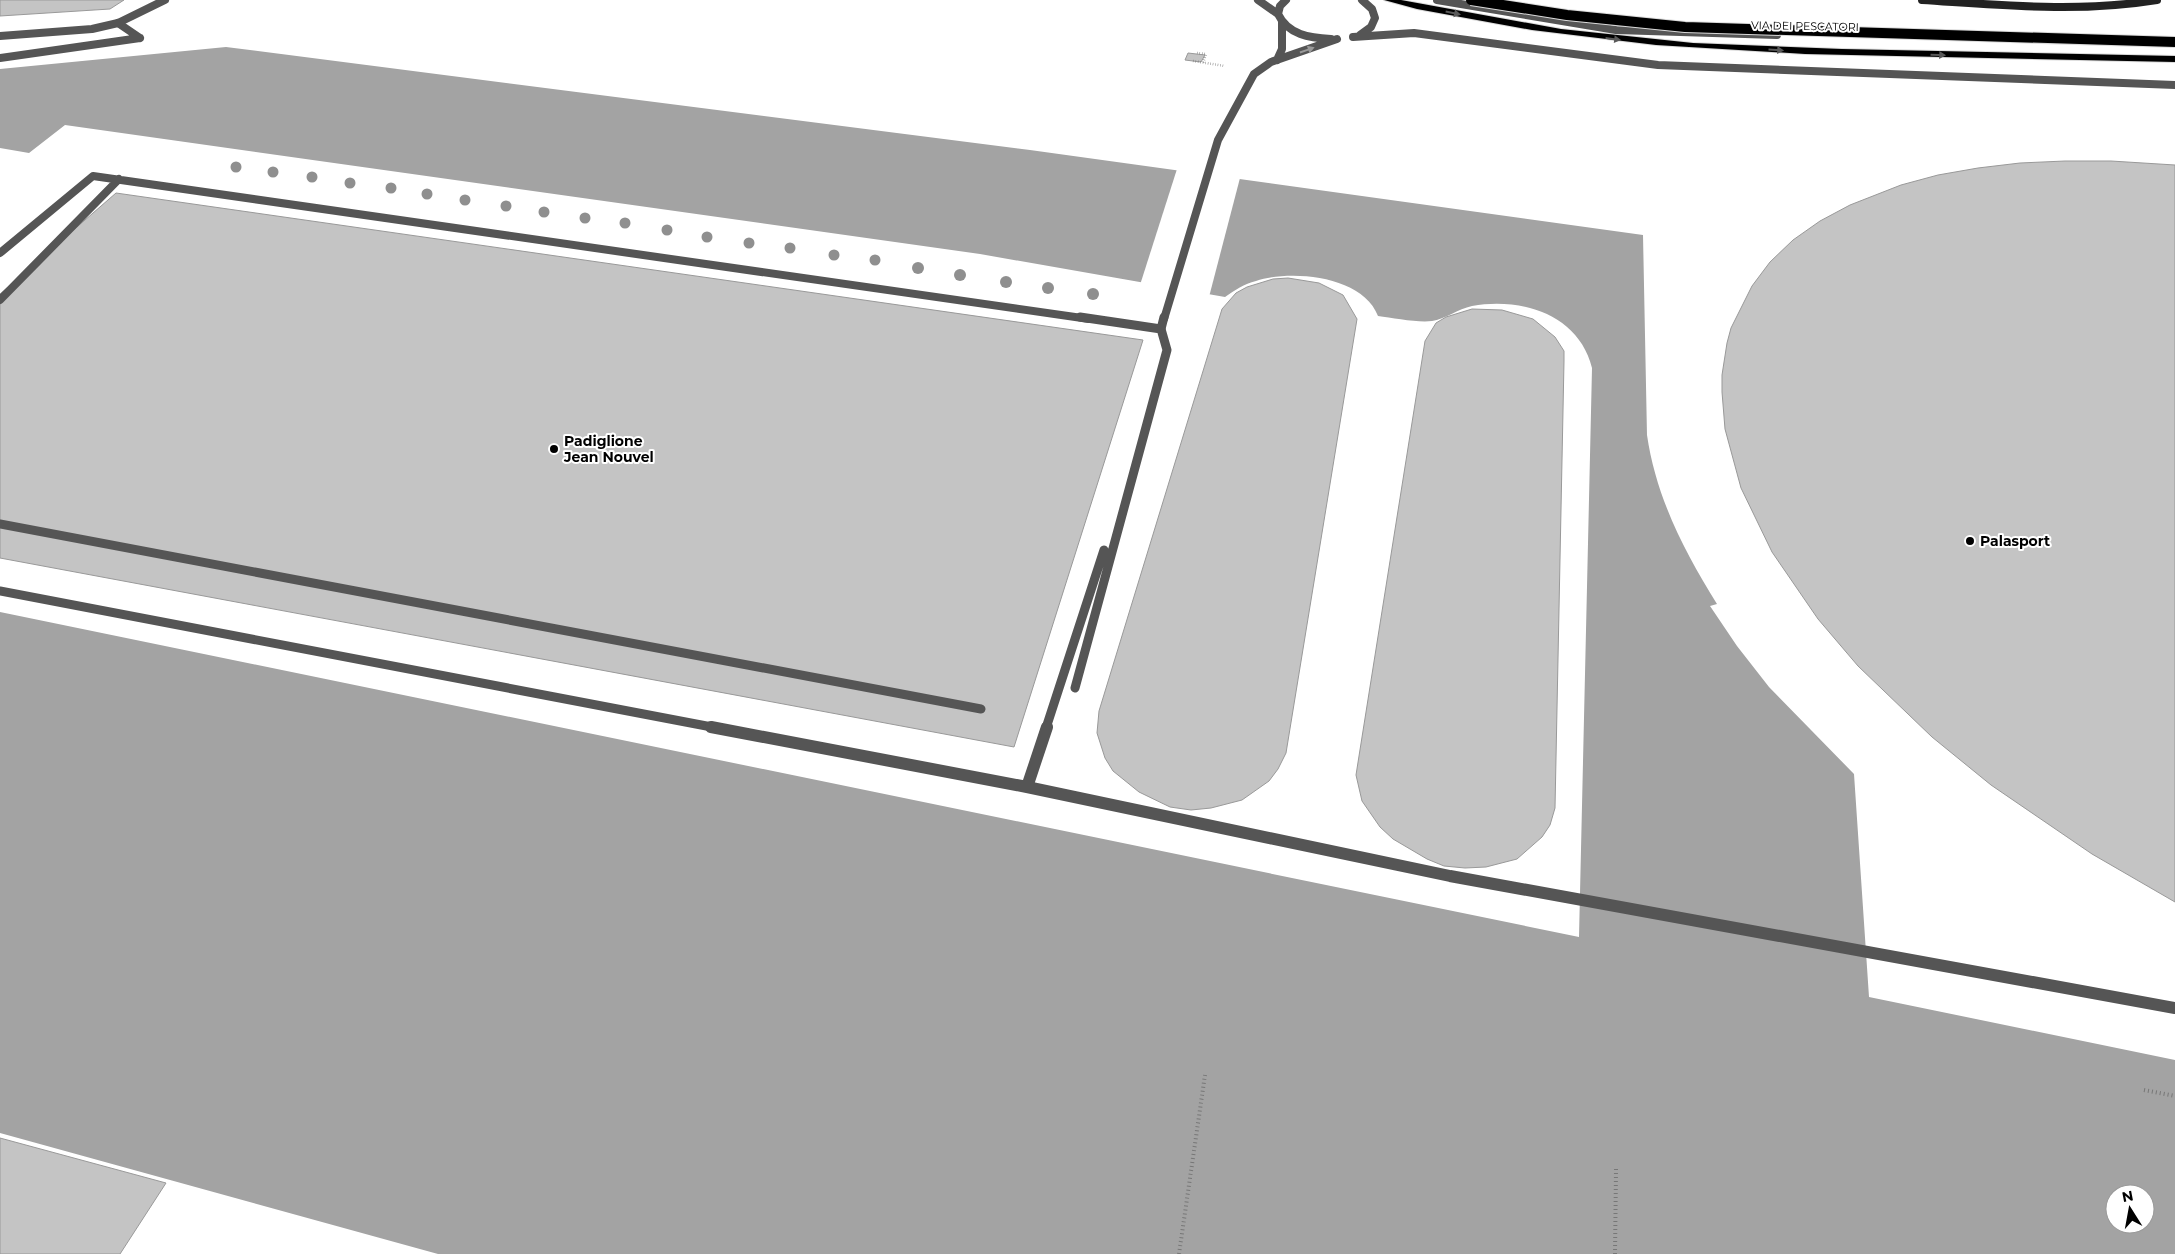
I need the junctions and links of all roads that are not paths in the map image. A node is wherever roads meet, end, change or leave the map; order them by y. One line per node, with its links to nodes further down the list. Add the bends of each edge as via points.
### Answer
1 (157, 0): 11 (street)
2 (165, 0): 11 (street)
3 (1258, 0): 12 (street)
4 (1286, 0): 12 (street)
5 (1362, 0): 16 (street, via 1373,9 1376,17 1370,29)
6 (1388, 0): 22 (highway, one-way to 22, via 1548,30 1690,45 1792,51)
7 (1438, 0): 17 (street, VIA DEI PESCATORI, via 1616,30 2081,44)
8 (1471, 0): 19 (highway, bridge, via 1685,28)
9 (1922, 0): 10 (main road, via 2095,8)
10 (2157, 0)
11 (144, 11): 14 (street)
12 (1278, 14): 13 (street)
13 (1282, 22): 18 (street, via 1304,35); 21 (street, via 1282,49)
14 (118, 23): 15 (street, via 92,29); 20 (street, via 140,38)
15 (0, 36)
16 (1353, 37): 18 (street); 23 (street, via 1414,33 1658,65)
17 (2175, 38)
18 (1337, 39): 21 (street, one-way to 18)
19 (2175, 42)
20 (0, 58)
21 (1277, 60): 27 (street, via 1254,74 1218,140)
22 (2175, 60)
23 (2175, 85)
24 (119, 179): 25 (street, via 93,176); 26 (street); 27 (street)
25 (0, 253)
26 (0, 300)
27 (1161, 329): 31 (street, via 1166,350)
28 (0, 524): 32 (street)
29 (1104, 550): 33 (street)
30 (0, 591): 33 (street)
31 (1075, 688)
32 (982, 709)
33 (1027, 787): 34 (street, via 1450,876)
34 (2175, 1008)

